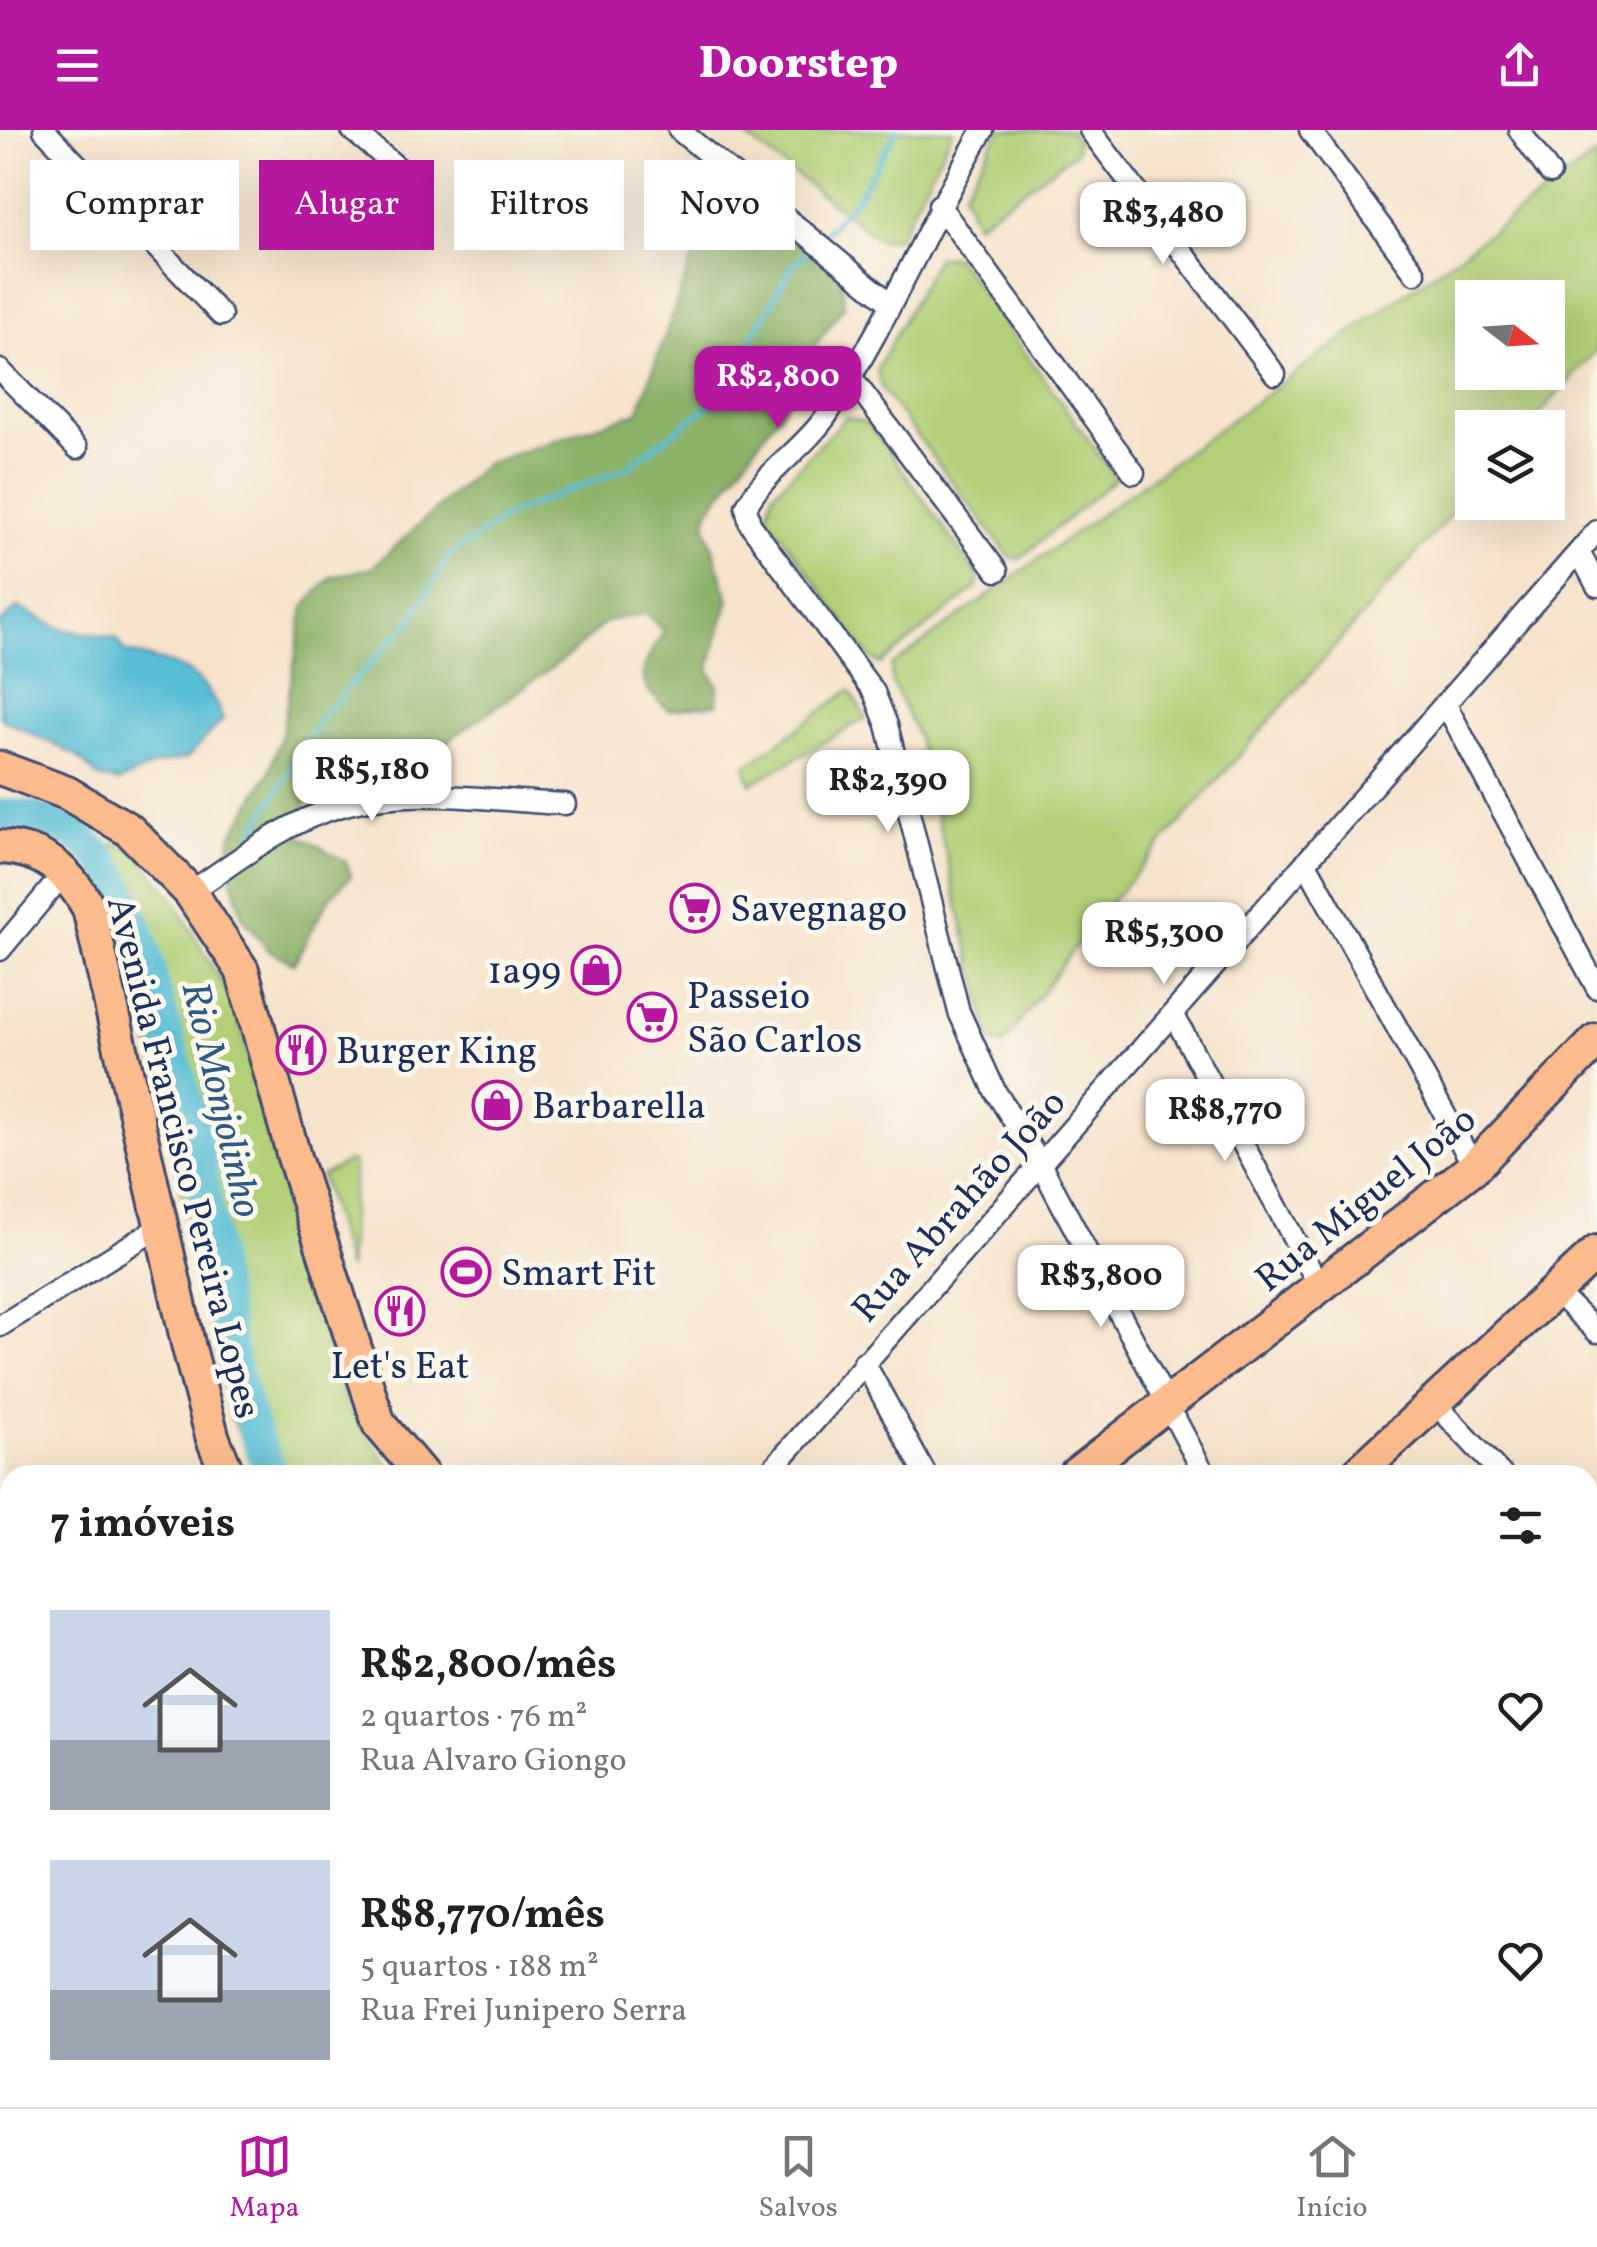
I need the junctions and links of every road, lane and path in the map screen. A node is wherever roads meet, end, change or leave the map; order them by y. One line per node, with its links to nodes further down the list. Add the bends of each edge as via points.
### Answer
1 (44, 130): 13 (street)
2 (352, 130): 8 (street)
3 (679, 130): 12 (street)
4 (983, 130): 10 (street)
5 (1090, 130): 15 (street)
6 (1310, 130): 11 (street)
7 (1518, 130): 9 (street)
8 (389, 160)
9 (1550, 173)
10 (938, 205): 12 (street); 18 (street)
11 (1415, 273)
12 (890, 303): 16 (street)
13 (221, 316)
14 (0, 370): 17 (street)
15 (1275, 374)
16 (851, 377): 21 (street); 34 (street, via 824,419 746,508 750,524 874,692 959,1012 995,1090)
17 (77, 448)
18 (1134, 472)
19 (1597, 531): 20 (street, Rua Abrahão João)
20 (1579, 552): 22 (street); 23 (street, Rua Abrahão João)
21 (997, 570)
22 (1597, 586)
23 (1444, 703): 27 (street, Rua Abrahão João); 31 (street)
24 (0, 768): 29 (main road, Avenida Francisco Pereira Lopes, via 97,808 129,830)
25 (564, 804): 29 (street, via 376,798 333,808 281,832)
26 (0, 847): 28 (main road, Avenida Francisco Pereira Lopes, via 40,855)
27 (1306, 863): 32 (street, Rua Abrahão João); 35 (street)
28 (65, 872): 30 (street); 36 (main road, Avenida Francisco Pereira Lopes, via 88,908)
29 (190, 892): 46 (main road, Avenida Francisco Pereira Lopes, via 242,970 380,1424)
30 (0, 950)
31 (1597, 988)
32 (1173, 1014): 34 (street, Rua Abrahão João); 38 (street)
33 (1597, 1040): 35 (main road, Rua Miguel João)
34 (1040, 1163): 42 (street, Rua Abrahão João); 44 (street)
35 (1474, 1167): 38 (main road, Rua Miguel João)
36 (160, 1226): 40 (street); 45 (main road, Avenida Francisco Pereira Lopes)
37 (1597, 1252): 39 (main road)
38 (1321, 1289): 44 (main road, Rua Miguel João)
39 (1556, 1292): 41 (street); 43 (main road)
40 (0, 1326)
41 (1597, 1332)
42 (864, 1362): 47 (street, Rua Abrahão João); 48 (street)
43 (1434, 1402): 51 (main road); 52 (street)
44 (1168, 1404): 49 (main road, Rua Miguel João); 50 (street)
45 (223, 1465)
46 (414, 1465)
47 (776, 1465)
48 (921, 1465)
49 (1088, 1465)
50 (1199, 1465)
51 (1367, 1465)
52 (1493, 1465)

